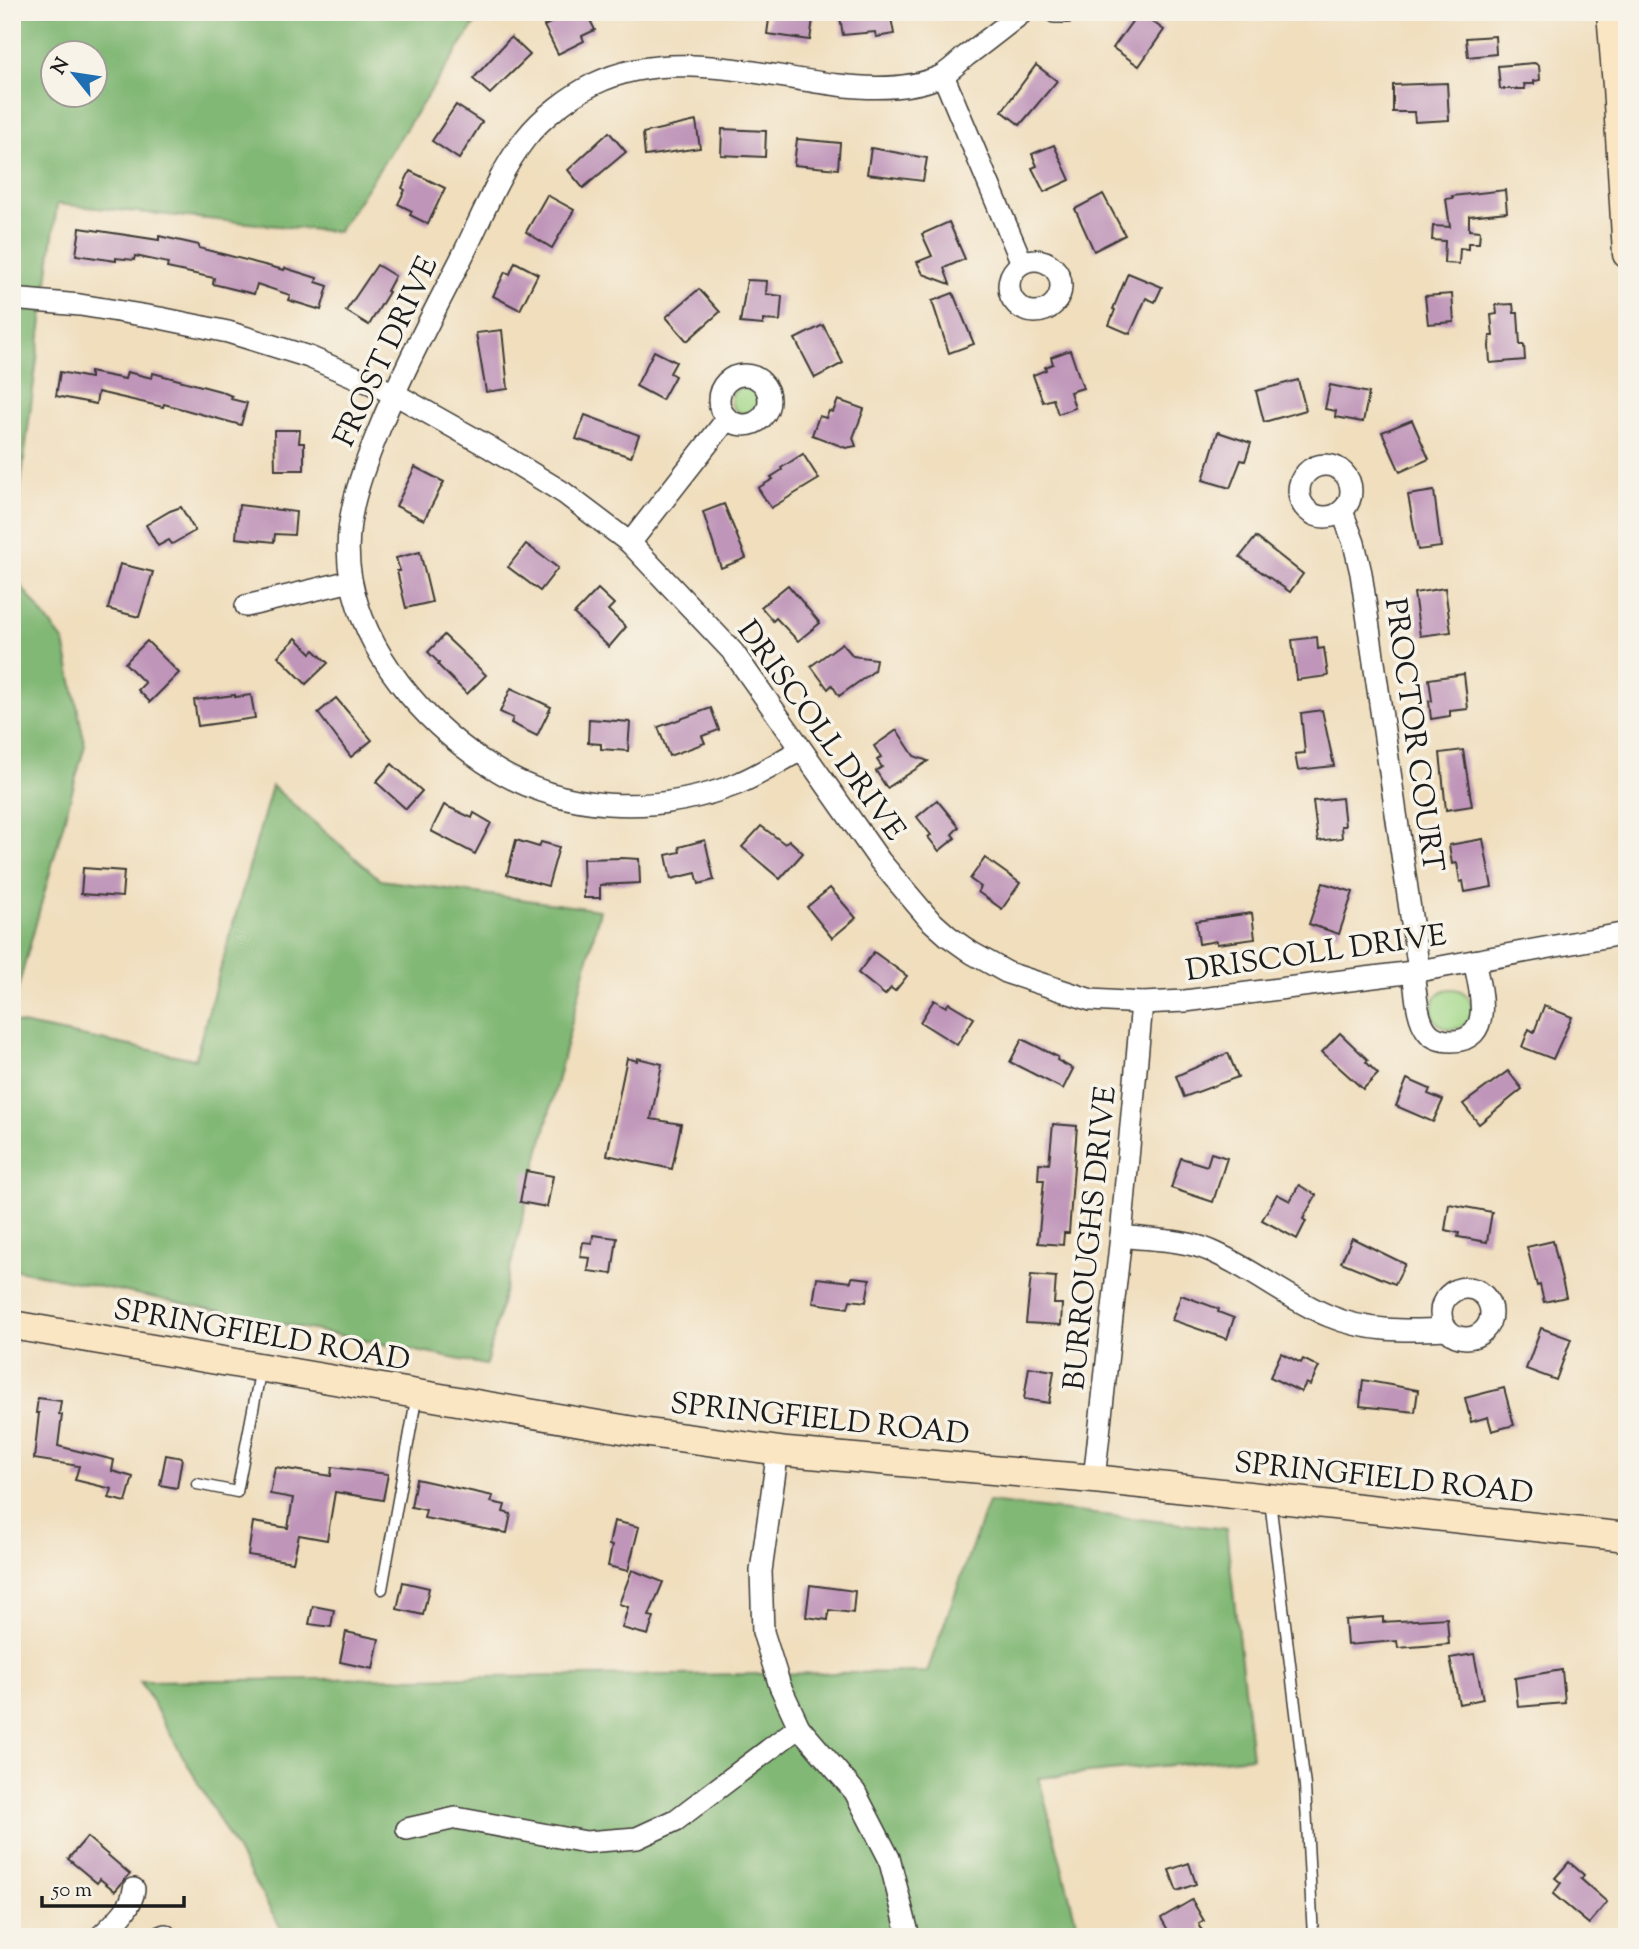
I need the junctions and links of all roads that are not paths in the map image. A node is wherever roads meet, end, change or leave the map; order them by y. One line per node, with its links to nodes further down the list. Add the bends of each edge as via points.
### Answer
1 (1023, 12): 5 (street, FROST DRIVE)
2 (1055, 12): 3 (street)
3 (1067, 12)
4 (1611, 12): 6 (street)
5 (943, 75): 8 (street); 10 (street, FROST DRIVE, via 893,87 859,87 676,66 630,71 592,85 544,119 525,139)
6 (1624, 148): 7 (street)
7 (1627, 254)
8 (1023, 263)
9 (12, 299): 10 (street, DRISCOLL DRIVE, via 80,305 228,332 309,357)
10 (393, 393): 13 (street, DRISCOLL DRIVE, via 564,493); 14 (street, FROST DRIVE, via 354,497 348,530)
11 (727, 419): 13 (street)
12 (1342, 511): 19 (street, PROCTOR COURT, via 1361,573)
13 (630, 543): 16 (street, DRISCOLL DRIVE, via 733,652)
14 (351, 581): 15 (street); 16 (street, FROST DRIVE, via 376,645 413,700 460,745 522,783 592,803 672,802 741,782)
15 (246, 606)
16 (801, 750): 20 (street, DRISCOLL DRIVE, via 906,894 948,936 1008,973 1042,986 1091,1000)
17 (1627, 933): 18 (street, DRISCOLL DRIVE)
18 (1474, 961): 19 (street, DRISCOLL DRIVE); 19 (street, via 1482,1017 1469,1037 1458,1041 1445,1041 1427,1032 1420,1014)
19 (1416, 972): 20 (street, DRISCOLL DRIVE)
20 (1142, 1003): 21 (street, BURROUGHS DRIVE)
21 (1121, 1236): 23 (street, via 1209,1250 1329,1316 1357,1325 1387,1330); 27 (street, BURROUGHS DRIVE)
22 (12, 1325): 24 (street, SPRINGFIELD ROAD)
23 (1447, 1329)
24 (261, 1368): 25 (street, SPRINGFIELD ROAD); 28 (lane, via 237,1492)
25 (416, 1394): 26 (street, SPRINGFIELD ROAD); 31 (lane)
26 (778, 1451): 27 (street, SPRINGFIELD ROAD); 32 (street, via 761,1571 763,1632)
27 (1094, 1479): 29 (street, SPRINGFIELD ROAD)
28 (197, 1484)
29 (1269, 1498): 30 (street, SPRINGFIELD ROAD); 37 (lane, via 1305,1786)
30 (1627, 1537)
31 (382, 1589)
32 (799, 1727): 33 (street, via 676,1820 637,1839 586,1842 456,1818); 36 (street, via 855,1792 889,1858)
33 (407, 1829)
34 (134, 1889): 35 (street, via 128,1908)
35 (100, 1937)
36 (909, 1937)
37 (1313, 1937)

